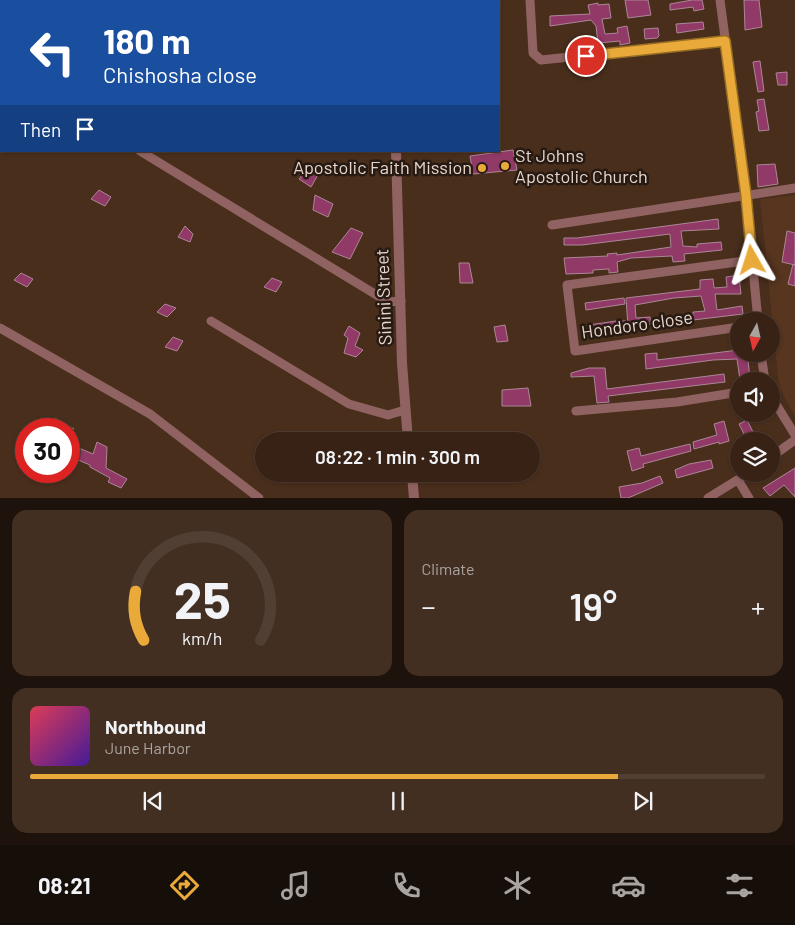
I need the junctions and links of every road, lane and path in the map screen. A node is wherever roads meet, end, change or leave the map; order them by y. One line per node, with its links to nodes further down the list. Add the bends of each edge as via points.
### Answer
1 (530, 0): 3 (street, via 534,53 541,60)
2 (720, 0): 3 (street)
3 (725, 41): 7 (street)
4 (142, 152): 10 (street, via 388,302)
5 (396, 152): 10 (street, Sinini Street)
6 (795, 188): 7 (street)
7 (746, 195): 8 (street); 9 (street)
8 (552, 225)
9 (752, 260): 11 (street); 14 (street, Hondoro close, via 567,284 575,351)
10 (402, 301): 16 (street, Sinini Street)
11 (757, 312)
12 (212, 322): 16 (street, via 349,404 388,416)
13 (0, 328): 25 (street, via 150,414)
14 (730, 328)
15 (730, 393): 17 (street)
16 (405, 410): 19 (street, Sinini Street)
17 (576, 412)
18 (780, 414): 20 (street)
19 (407, 432)
20 (794, 442): 21 (street)
21 (780, 451)
22 (413, 482): 26 (street)
23 (735, 482): 27 (street)
24 (739, 482): 28 (street)
25 (259, 498)
26 (414, 498)
27 (708, 498)
28 (749, 498)

